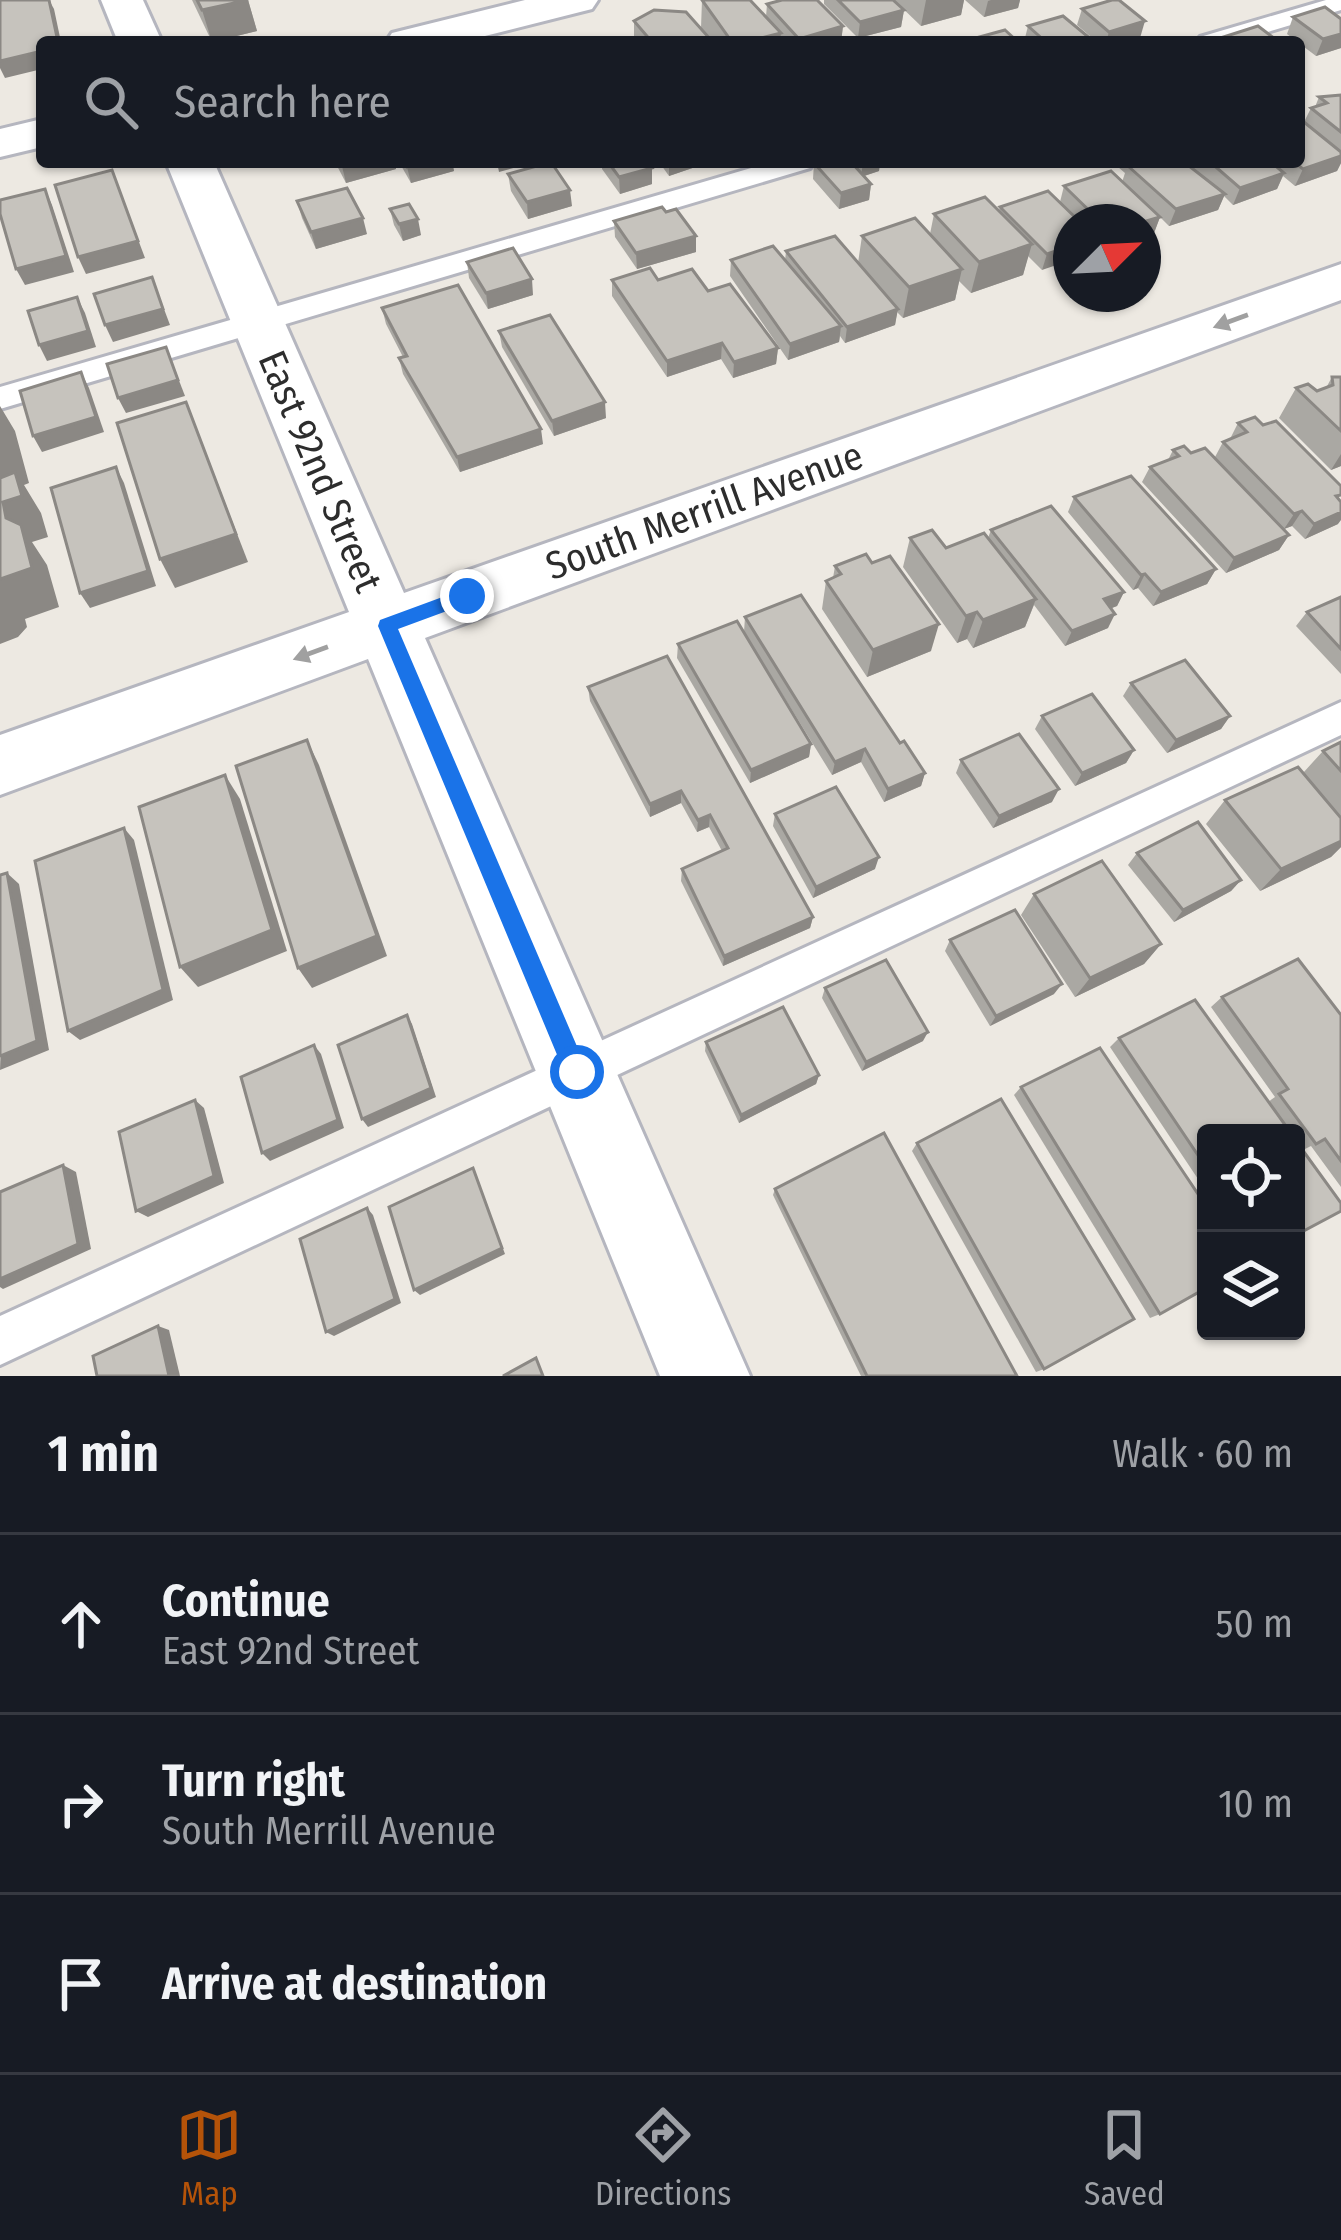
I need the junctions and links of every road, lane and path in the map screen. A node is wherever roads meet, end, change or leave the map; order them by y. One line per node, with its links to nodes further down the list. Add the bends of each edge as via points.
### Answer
1 (122, 0): 4 (street)
2 (577, 0): 5 (street)
3 (1341, 3): 6 (lane)
4 (137, 36)
5 (432, 36)
6 (1228, 36)
7 (36, 134): 8 (street)
8 (0, 143)
9 (193, 168): 12 (street, East 92nd Street)
10 (781, 168): 12 (lane)
11 (1341, 281): 14 (street, South Merrill Avenue, one-way to 14)
12 (259, 322): 13 (lane); 14 (street, East 92nd Street)
13 (0, 398)
14 (387, 626): 16 (street, South Merrill Avenue, one-way to 16); 17 (street, East 92nd Street)
15 (1341, 718): 17 (lane)
16 (0, 765)
17 (577, 1072): 18 (lane); 19 (street, East 92nd Street)
18 (0, 1341)
19 (704, 1376)

